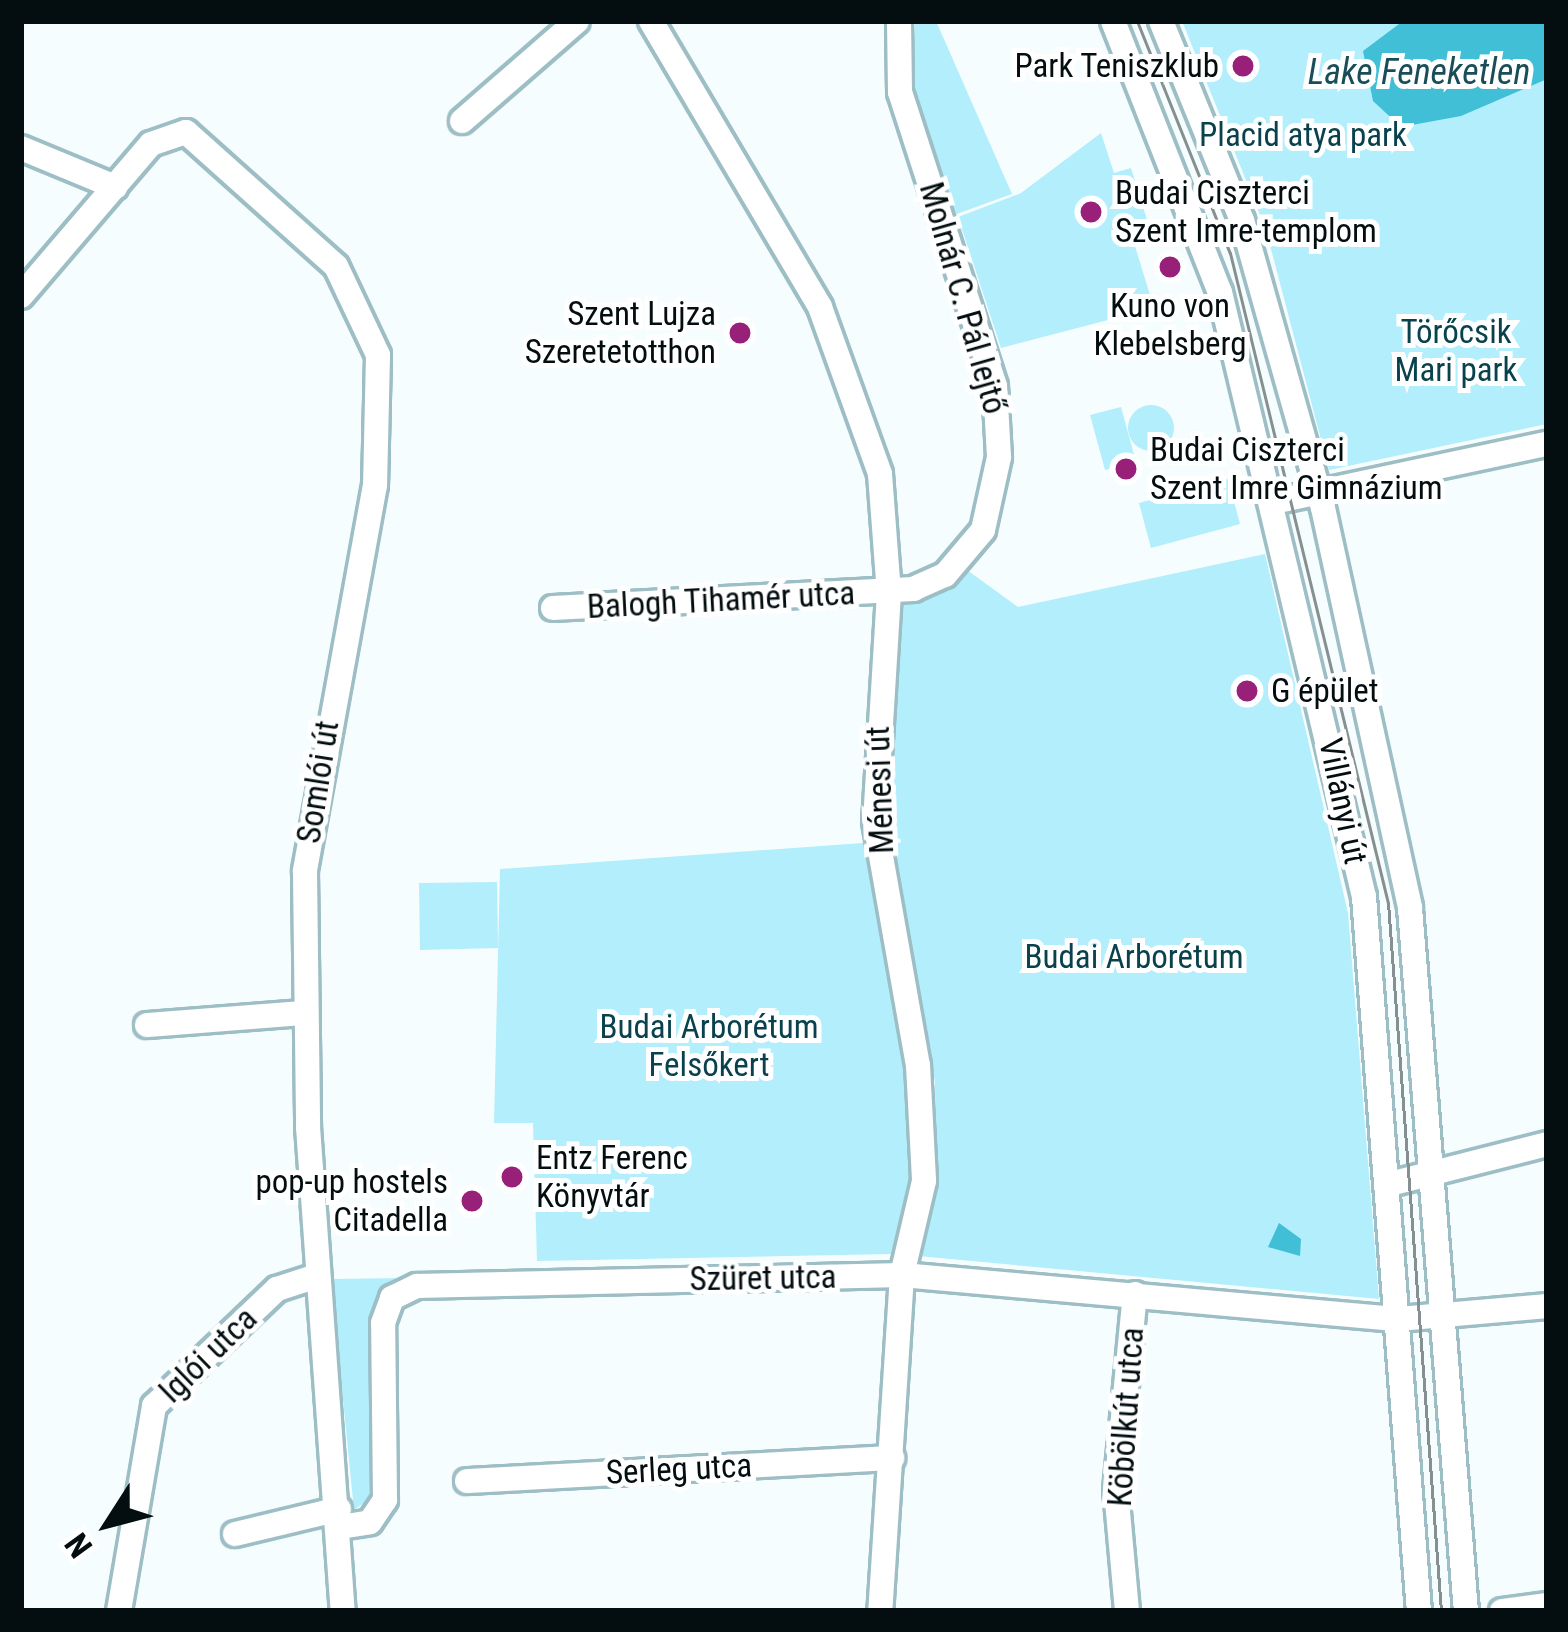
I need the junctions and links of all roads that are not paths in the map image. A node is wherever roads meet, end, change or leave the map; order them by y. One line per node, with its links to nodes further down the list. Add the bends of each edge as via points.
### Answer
1 (577, 21): 6 (street)
2 (651, 21): 13 (street, Ménesi út, via 831,328 880,474)
3 (899, 21): 13 (street, Molnár C. Pál lejtő, via 900,92 994,386 999,457 974,544 930,584)
4 (1113, 21): 12 (street, Villányi út, via 1201,226)
5 (1161, 21): 11 (street, Villányi út, via 1232,186)
6 (462, 121)
7 (21, 148): 8 (street)
8 (115, 187): 9 (street, Somlói út); 15 (street, Somlói út, via 160,137 196,134 336,266 378,355 375,484 307,844)
9 (21, 296)
10 (1547, 444): 11 (street)
11 (1318, 492): 12 (street); 18 (street, Villányi út, via 1414,930)
12 (1273, 502): 19 (street, Villányi út, via 1374,956)
13 (889, 593): 14 (street, Balogh Tihamér utca); 20 (street, Ménesi út, via 875,822 923,1131)
14 (553, 608)
15 (304, 1012): 16 (street); 21 (street, Somlói út)
16 (147, 1025)
17 (1547, 1144): 18 (street)
18 (1436, 1181): 19 (street); 24 (street, Villányi út)
19 (1390, 1184): 25 (street, Villányi út)
20 (902, 1275): 22 (street, Szüret utca); 26 (street, Ménesi út); 28 (street, Szüret utca, via 408,1288 383,1324 385,1500 370,1522)
21 (317, 1276): 28 (street, Somlói út); 31 (street, Iglói utca, via 277,1289 154,1406)
22 (1135, 1294): 25 (street, Szüret utca); 34 (street, Köbölkút utca, via 1116,1490)
23 (1547, 1306): 24 (street, Szüret utca)
24 (1447, 1318): 25 (street, Szüret utca); 36 (street, Villányi út)
25 (1398, 1319): 35 (street, Villányi út)
26 (892, 1458): 27 (street, Serleg utca); 33 (street, Ménesi út)
27 (466, 1481)
28 (339, 1518): 29 (street); 32 (street, Somlói út)
29 (236, 1534)
30 (1547, 1605): 37 (street)
31 (119, 1611)
32 (343, 1611)
33 (880, 1611)
34 (1127, 1611)
35 (1419, 1611)
36 (1466, 1611)
37 (1502, 1611)

